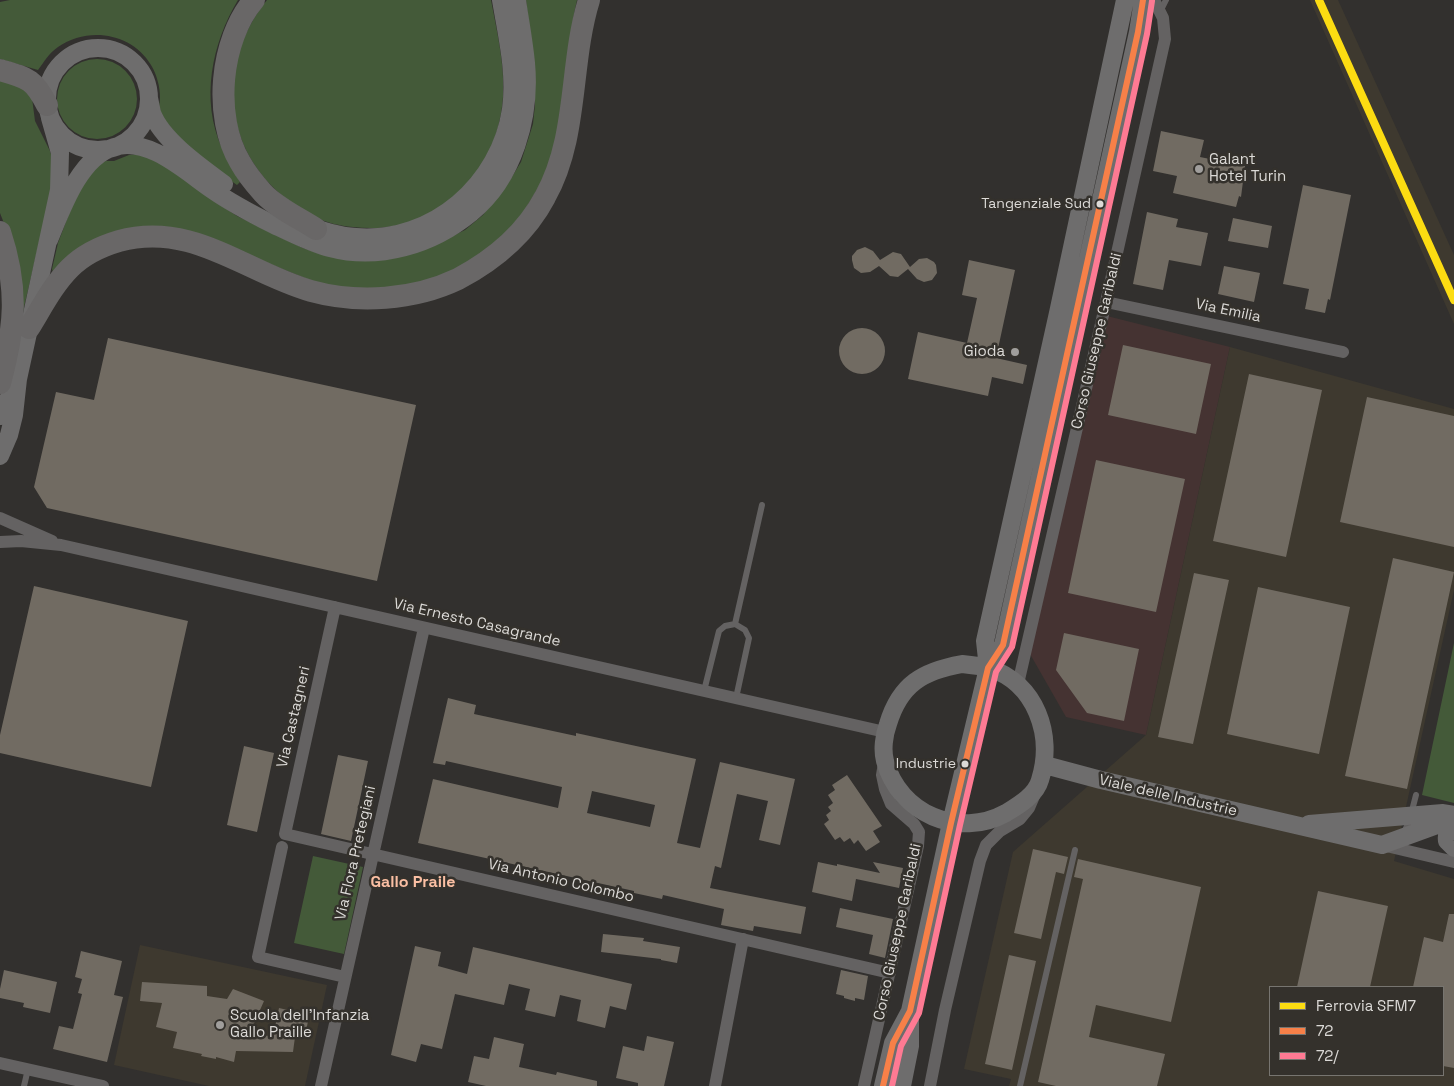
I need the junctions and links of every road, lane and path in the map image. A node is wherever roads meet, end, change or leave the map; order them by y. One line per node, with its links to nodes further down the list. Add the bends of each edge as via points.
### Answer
1 (254, 0): 14 (highway, via 240,20 226,64 224,106 232,142 239,161 264,194)
2 (501, 0): 14 (street, via 511,58 511,108 500,149 482,180 456,207 416,229 357,238)
3 (516, 0): 13 (street, via 526,64 527,95 522,128 509,164 476,210 448,230 414,244 380,252 360,252 312,242 245,210 159,154 142,147)
4 (589, 0): 20 (highway, via 581,29 560,166 546,196 525,226 498,253 468,273 449,283 411,294 353,298 312,291 289,283 189,240 142,237 98,249 72,266)
5 (1125, 0): 32 (street, Corso Giuseppe Garibaldi, via 985,641)
6 (1143, 0): 32 (street, Corso Giuseppe Garibaldi, via 1003,645)
7 (1154, 0): 9 (street, Corso Giuseppe Garibaldi)
8 (1166, 0): 9 (lane)
9 (1160, 12): 19 (street, Corso Giuseppe Garibaldi, via 1165,39)
10 (0, 70): 12 (highway, via 32,82 40,91)
11 (149, 98): 12 (street, via 144,76 130,59 110,49 88,48 59,64 48,83); 13 (street, via 140,128 126,142); 14 (street, via 152,112 166,134 206,170 252,201)
12 (48, 112): 13 (street, via 56,130 78,146 91,150); 16 (street, via 60,153 59,190)
13 (115, 146): 16 (street, via 92,161 78,178)
14 (316, 229)
15 (0, 232): 22 (highway, via 11,276 13,312)
16 (49, 240): 20 (street)
17 (0, 272): 18 (street)
18 (0, 279)
19 (1106, 302): 21 (street, Via Emilia); 33 (street, Corso Giuseppe Garibaldi)
20 (29, 328): 22 (street)
21 (1344, 352)
22 (9, 381): 23 (street); 24 (street, via 14,415)
23 (0, 416)
24 (0, 456)
25 (762, 504): 30 (lane)
26 (0, 518): 28 (street, Via Ernesto Casagrande)
27 (0, 542): 28 (street, Via Ernesto Casagrande)
28 (61, 545): 29 (street, Via Ernesto Casagrande)
29 (335, 607): 31 (street, Via Ernesto Casagrande); 46 (street, Via Castagneri)
30 (735, 624): 34 (lane, via 719,631); 35 (lane, via 745,630 749,638)
31 (424, 628): 34 (street, Via Ernesto Casagrande); 52 (street, Via Flora Pretegiani)
32 (988, 668): 33 (street, Corso Giuseppe Garibaldi); 36 (street, Corso Giuseppe Garibaldi, via 962,664 940,668 920,677 904,692 892,711); 43 (street, Corso Giuseppe Garibaldi)
33 (1018, 684): 38 (street, Corso Giuseppe Garibaldi, via 1040,716)
34 (704, 692): 35 (street, Via Ernesto Casagrande)
35 (736, 698): 36 (street, Via Ernesto Casagrande)
36 (885, 732): 37 (street, Corso Giuseppe Garibaldi)
37 (884, 760): 43 (street, Corso Giuseppe Garibaldi, via 902,794 924,813); 55 (street, Corso Giuseppe Garibaldi, via 882,775 891,804 919,832)
38 (1045, 765): 39 (street, Corso Giuseppe Garibaldi); 45 (street, Viale delle Industrie)
39 (1038, 787): 43 (street, Corso Giuseppe Garibaldi, via 1022,802 996,818 973,824); 67 (street, Corso Giuseppe Garibaldi, via 1029,808 986,845 980,861)
40 (1416, 795): 41 (lane)
41 (1412, 815): 42 (street, Viale delle Industrie); 45 (street, Viale delle Industrie); 47 (lane)
42 (1454, 815)
43 (951, 823): 57 (street, Corso Giuseppe Garibaldi)
44 (1454, 824): 47 (street, via 1437,825); 50 (street, via 1446,835)
45 (1291, 825): 48 (street, Viale delle Industrie)
46 (285, 834): 52 (street, Via Antonio Colombo)
47 (1401, 838): 48 (street)
48 (1382, 845): 53 (street, Viale delle Industrie)
49 (282, 847): 56 (street, via 258,957)
50 (1454, 848)
51 (1075, 850): 68 (lane)
52 (372, 855): 54 (street, Via Antonio Colombo); 56 (street, Via Flora Pretegiani)
53 (1454, 862)
54 (743, 939): 55 (street, Via Antonio Colombo); 63 (street)
55 (890, 973): 64 (street, Corso Giuseppe Garibaldi)
56 (345, 977): 62 (street, Via Flora Pretegiani)
57 (910, 1011): 65 (street, Corso Giuseppe Garibaldi, via 893,1043); 66 (street, Corso Giuseppe Garibaldi, via 910,1046)
58 (0, 1063): 59 (street)
59 (28, 1069): 60 (lane); 61 (street)
60 (24, 1086)
61 (103, 1086)
62 (321, 1086)
63 (715, 1086)
64 (864, 1086)
65 (883, 1086)
66 (902, 1086)
67 (930, 1086)
68 (1020, 1086)

